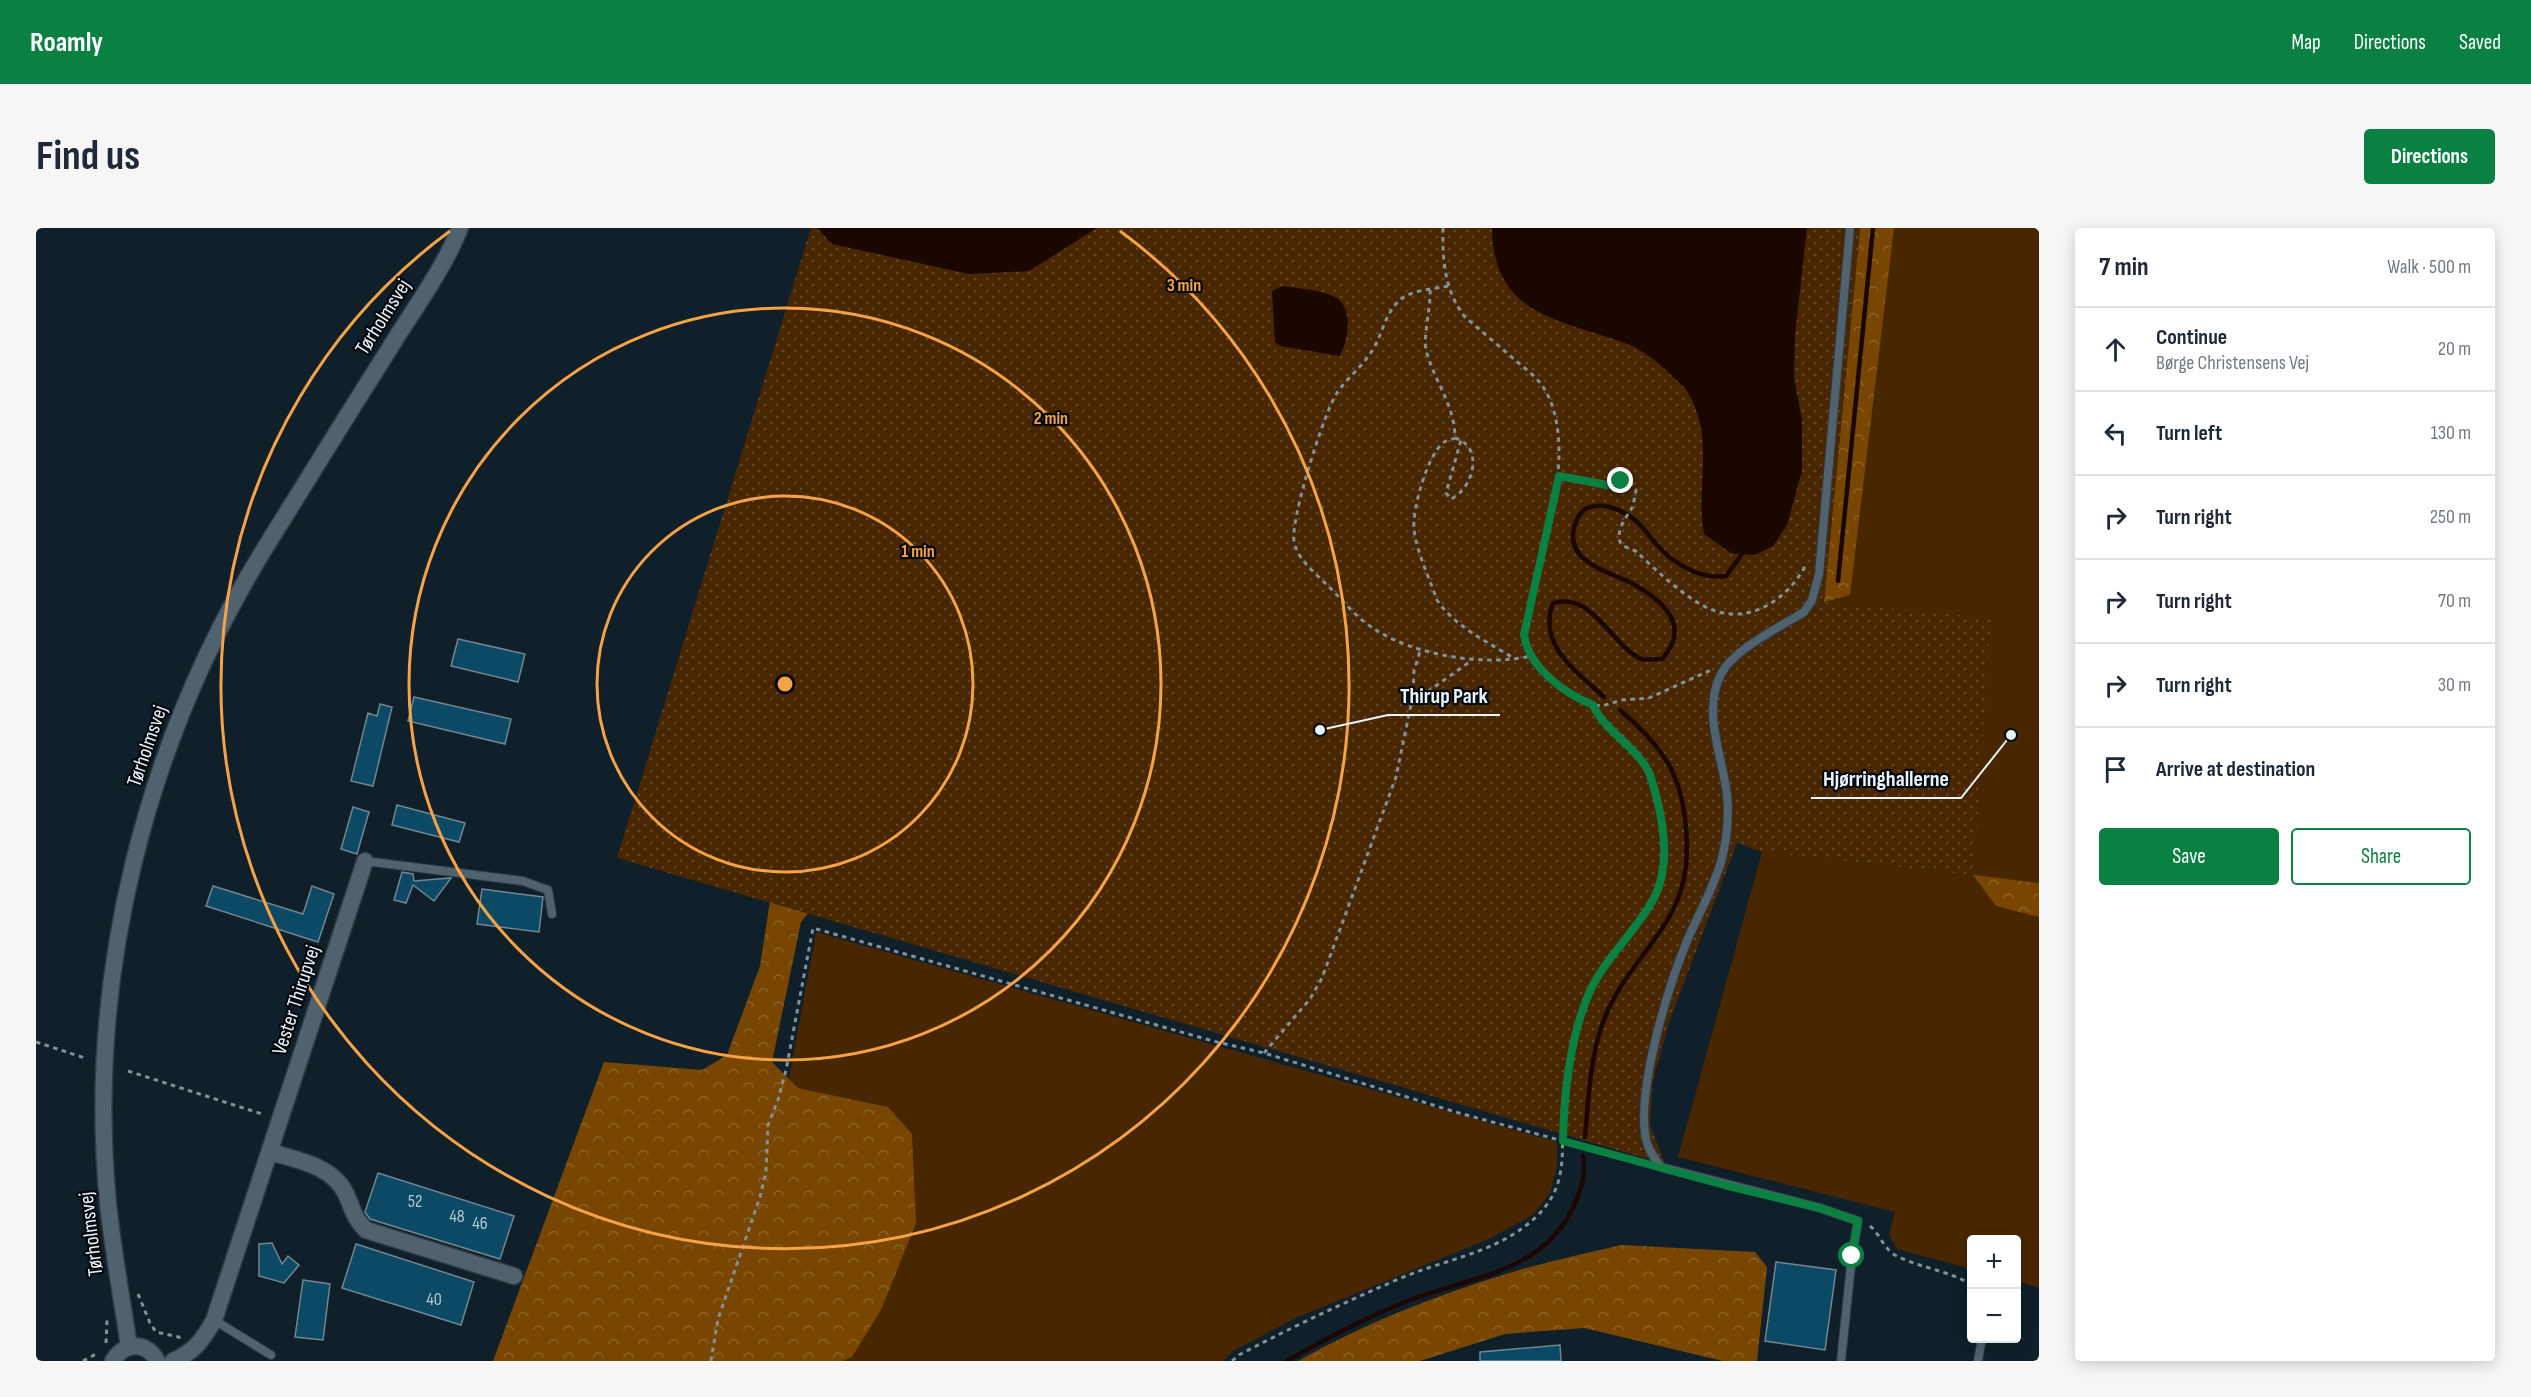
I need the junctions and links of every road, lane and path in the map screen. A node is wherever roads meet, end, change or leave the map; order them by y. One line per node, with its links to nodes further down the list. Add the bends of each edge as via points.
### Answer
1 (460, 228): 34 (street, Tørholmsvej, via 425,292 229,610 187,698 135,854 109,1008 105,1078 108,1202)
2 (1443, 228): 4 (path)
3 (1850, 228): 9 (lane)
4 (1448, 286): 5 (path); 8 (path, via 1465,317 1542,386 1555,419)
5 (1430, 290): 6 (path, via 1426,347 1447,397); 10 (path, via 1410,294 1395,305 1373,350 1335,395 1293,531 1303,561 1362,619 1393,639)
6 (1455, 438): 7 (path); 12 (path, via 1442,444 1426,473 1414,517 1417,541 1442,608 1467,629)
7 (1461, 440): 7 (path, via 1470,449 1473,463 1464,489 1451,499 1446,493)
8 (1559, 476): 9 (path, via 1607,485 1621,481 1632,484 1636,490 1633,506 1623,522 1621,544 1635,550 1664,578 1710,609 1736,614 1763,609 1784,596 1812,554); 11 (path, via 1525,625)
9 (1821, 550): 14 (lane, via 1812,600 1804,612)
10 (1421, 648): 13 (path); 15 (path)
11 (1531, 656): 12 (path); 16 (path, via 1559,687)
12 (1516, 659): 13 (path)
13 (1473, 660): 15 (path)
14 (1729, 661): 16 (path, via 1655,697); 26 (lane, via 1720,675 1712,713 1727,795 1726,845 1686,943 1646,1089 1647,1142)
15 (1411, 703): 20 (path, via 1396,777 1322,978 1310,999)
16 (1593, 705): 24 (path, via 1597,715 1649,772 1664,854 1653,899 1587,997 1563,1097)
17 (365, 861): 18 (lane, via 523,881 548,890); 23 (street, Vester Thirupvej)
18 (552, 914)
19 (36, 1042): 21 (path)
20 (1264, 1053): 24 (path); 41 (path, via 813,928 786,1070 768,1125 766,1172 718,1319)
21 (86, 1058)
22 (128, 1071): 23 (path)
23 (281, 1120): 25 (street, Vester Thirupvej)
24 (1563, 1141): 26 (path); 42 (path, via 1562,1168 1551,1200 1536,1217 1500,1243 1409,1275 1316,1315)
25 (270, 1152): 28 (street, via 317,1165 331,1176 345,1192 354,1218 366,1230); 32 (street, Vester Thirupvej)
26 (1661, 1167): 27 (lane)
27 (1858, 1221): 29 (path, via 1877,1233 1897,1256); 43 (lane)
28 (514, 1276)
29 (1967, 1283)
30 (137, 1291): 35 (path, via 156,1332 179,1337)
31 (107, 1317): 37 (path, via 106,1344)
32 (214, 1320): 35 (street, Vester Thirupvej); 36 (lane)
33 (1981, 1343): 44 (lane)
34 (129, 1347): 38 (street); 39 (street, via 145,1348)
35 (189, 1354): 40 (street, Vester Thirupvej)
36 (271, 1355)
37 (83, 1361)
38 (114, 1361)
39 (158, 1361)
40 (173, 1361)
41 (711, 1361)
42 (1232, 1361)
43 (1841, 1361)
44 (1978, 1361)

